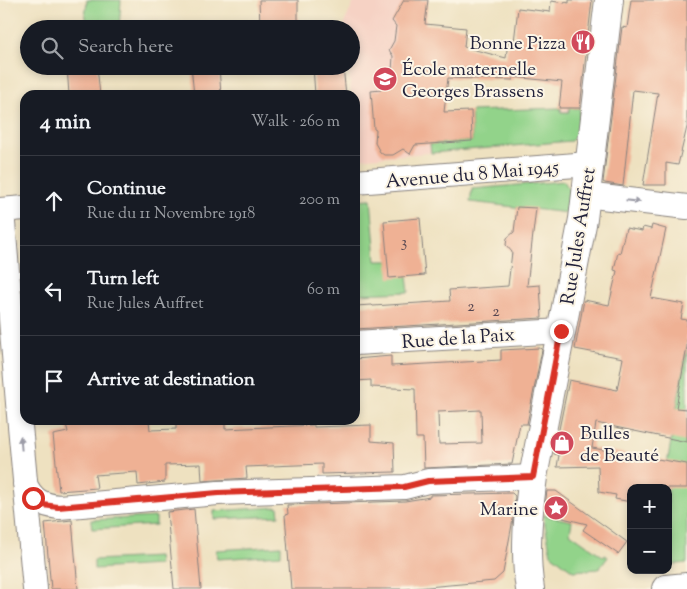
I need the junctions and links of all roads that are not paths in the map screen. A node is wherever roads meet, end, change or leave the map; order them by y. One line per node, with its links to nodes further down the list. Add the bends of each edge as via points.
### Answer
1 (609, 0): 2 (main road, Rue Jules Auffret)
2 (589, 164): 3 (street, Avenue du 8 Mai 1945); 4 (main road, Rue Jules Auffret)
3 (360, 182)
4 (585, 195): 5 (street, one-way to 5); 7 (main road, Rue Jules Auffret)
5 (686, 204)
6 (9, 210): 9 (street)
7 (561, 331): 8 (street, Rue de la Paix); 11 (main road, Rue Jules Auffret)
8 (360, 343)
9 (20, 378)
10 (23, 425): 12 (street, one-way to 10)
11 (533, 477): 12 (street, via 428,481 404,487 218,493 58,507 38,502); 15 (main road, Rue Jules Auffret, via 528,511)
12 (25, 484): 14 (street)
13 (687, 587): 16 (main road)
14 (35, 589)
15 (530, 589)
16 (666, 589)

